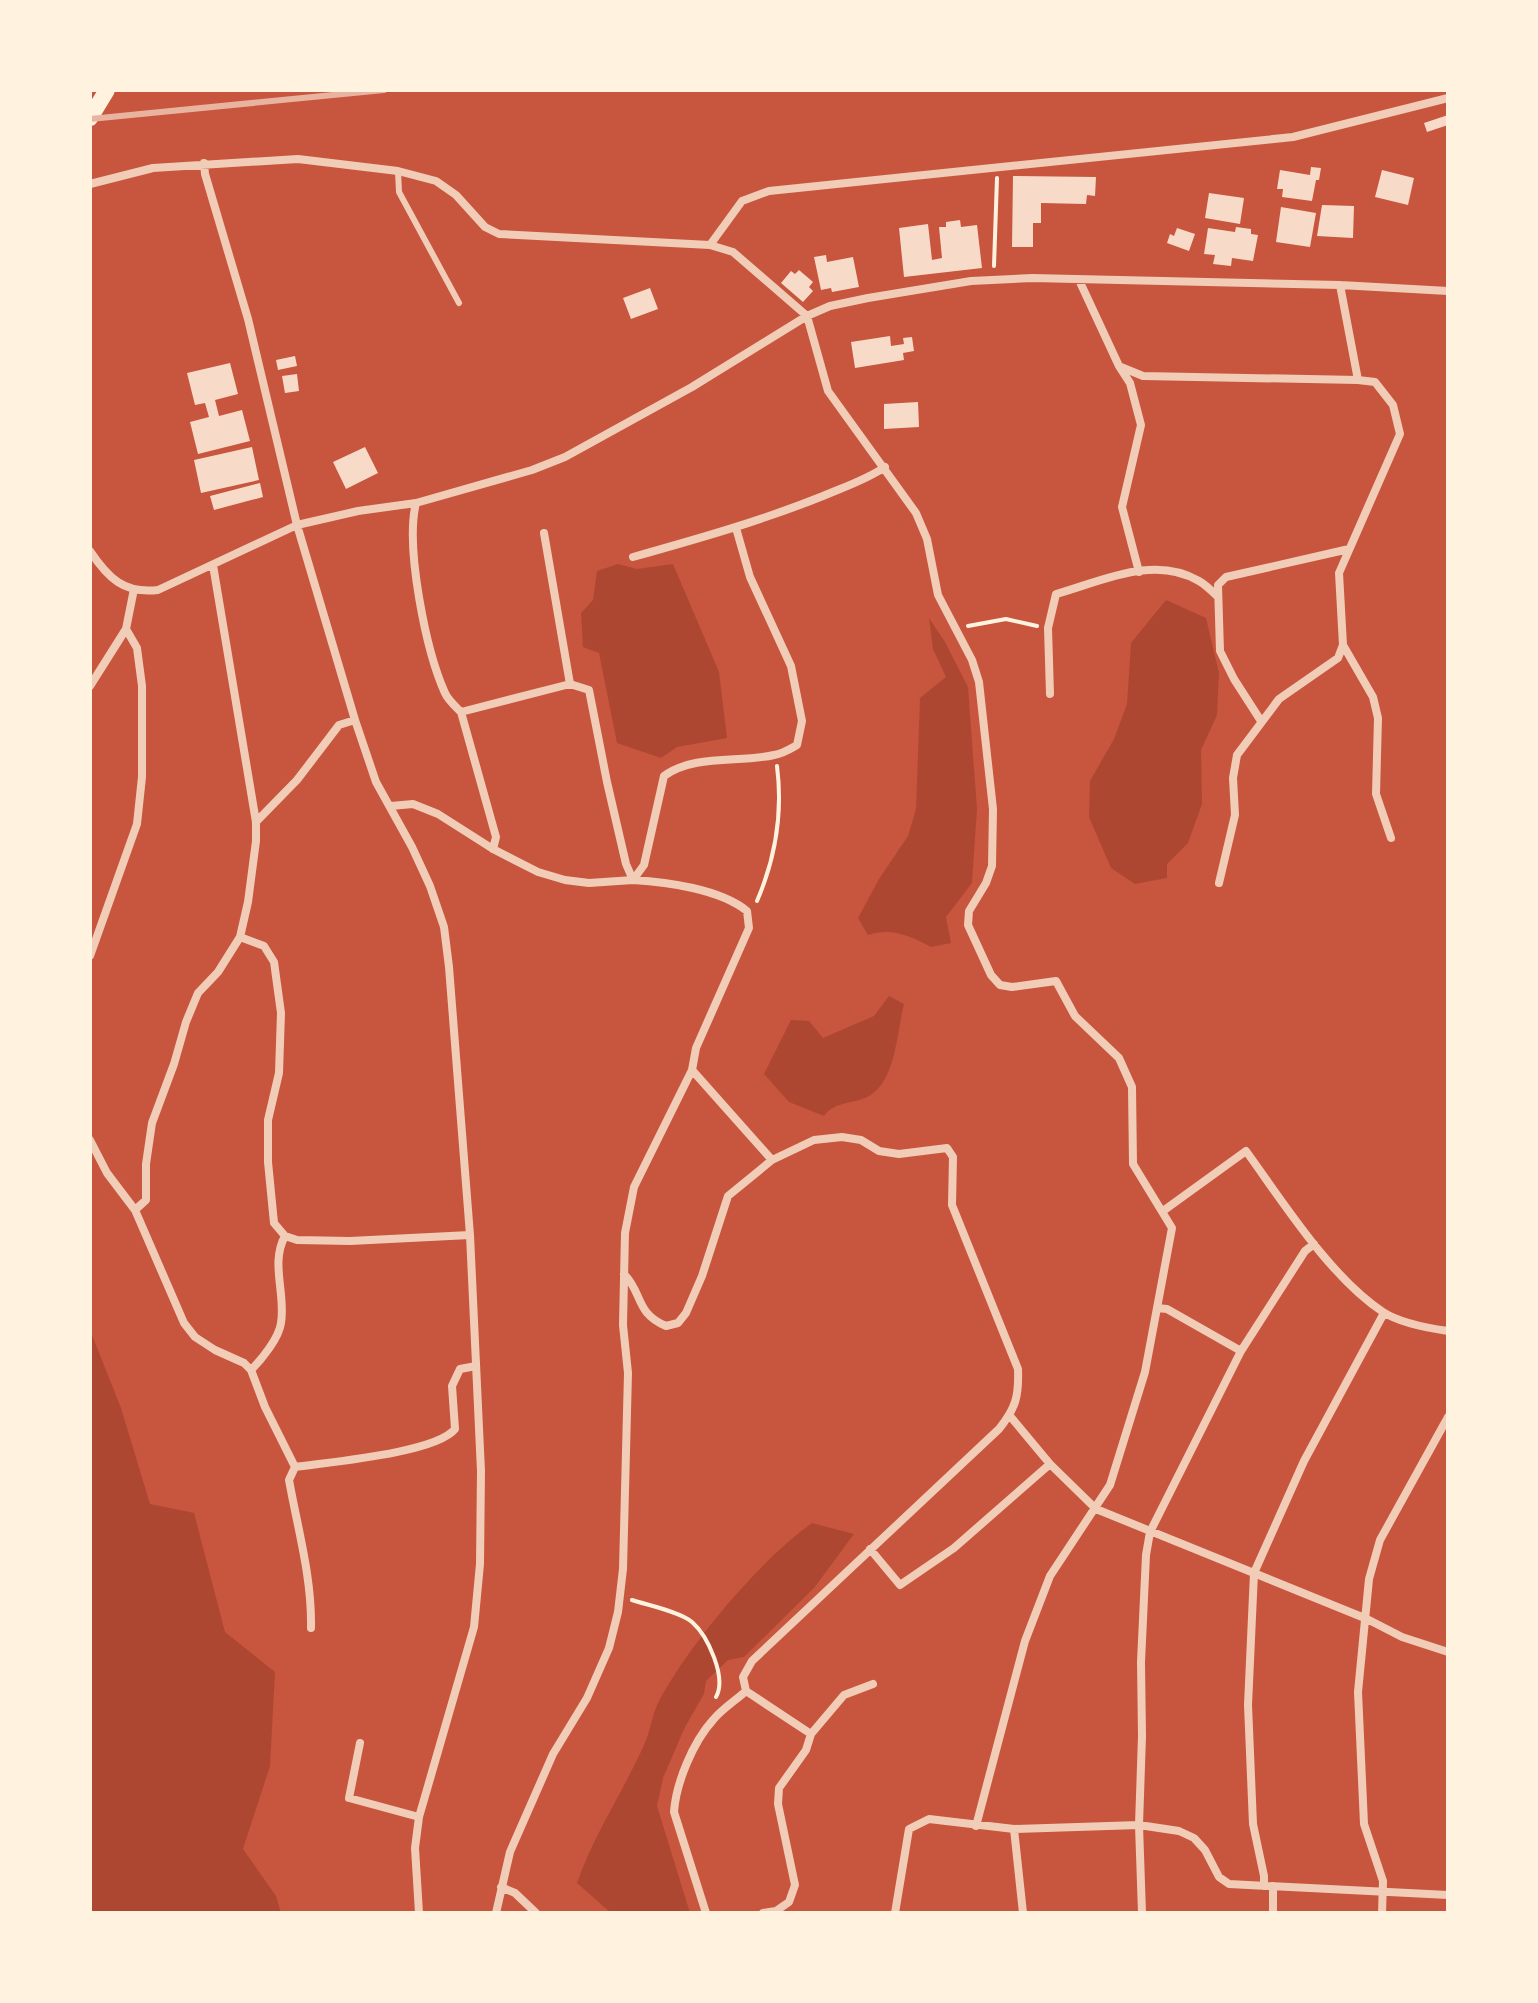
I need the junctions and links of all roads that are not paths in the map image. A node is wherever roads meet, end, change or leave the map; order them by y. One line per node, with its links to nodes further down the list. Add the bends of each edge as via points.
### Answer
1 (107, 90): 3 (main road)
2 (1448, 98): 7 (street, via 1293,137 769,191 742,201)
3 (90, 118)
4 (204, 163): 5 (street, via 298,159); 6 (street, via 153,168); 17 (street)
5 (398, 171): 7 (street, via 436,181 499,234); 11 (lane, via 399,192)
6 (90, 184)
7 (710, 245): 12 (street, via 733,252)
8 (1079, 280): 9 (street); 12 (street, via 971,281 830,306); 13 (street)
9 (1340, 285): 10 (street); 14 (street)
10 (1448, 291)
11 (459, 303)
12 (807, 316): 15 (street, via 828,391); 16 (street, via 565,457)
13 (1119, 366): 14 (street, via 1143,376); 24 (street, via 1130,383 1141,425 1122,507)
14 (1358, 380): 20 (street, via 1375,382 1393,405 1400,434)
15 (885, 467): 18 (street); 47 (street, via 916,513 938,595 979,682 993,809 992,866 969,911 968,925 1000,985 1056,981 1075,1016 1119,1058 1132,1087 1133,1164)
16 (416, 503): 17 (street); 32 (street, via 418,590 432,656 446,697)
17 (297, 525): 23 (street); 33 (street)
18 (736, 528): 22 (street); 39 (street, via 750,577 791,666 802,721 797,745 775,755 671,770 664,776 644,865)
19 (544, 533): 29 (street)
20 (1349, 549): 26 (street, via 1226,577 1218,585); 28 (street, via 1339,573)
21 (90, 551): 25 (street, via 113,581)
22 (633, 557)
23 (213, 565): 25 (street, via 158,590); 36 (street)
24 (1139, 572): 26 (street, via 1165,571 1197,579); 31 (street, via 1122,572 1056,594 1048,628)
25 (134, 589): 27 (street)
26 (1218, 597): 34 (street, via 1220,651)
27 (126, 629): 30 (street); 42 (street, via 137,648 142,686 137,824)
28 (1343, 645): 34 (street, via 1338,658 1279,699); 37 (street, via 1373,697 1378,718 1376,794)
29 (570, 684): 32 (street); 39 (street, via 589,690)
30 (90, 686)
31 (1050, 694)
32 (461, 712): 38 (street, via 496,837)
33 (355, 720): 35 (street, via 376,782); 36 (street, via 339,725)
34 (1261, 721): 40 (street, via 1237,755 1235,815)
35 (391, 806): 38 (street, via 413,804 438,814); 48 (street, via 444,927)
36 (256, 822): 41 (street)
37 (1391, 838)
38 (493, 849): 39 (street, via 565,880)
39 (633, 880): 43 (street, via 680,886 735,902 747,911 749,928 696,1048)
40 (1219, 883)
41 (240, 937): 46 (street, via 198,993 186,1022 152,1123 146,1200); 49 (street, via 264,946 274,962 281,1013 268,1162 272,1215)
42 (90, 956)
43 (692, 1070): 45 (street); 51 (street, via 634,1187)
44 (90, 1140): 46 (street)
45 (772, 1160): 51 (street, via 728,1196 702,1276 678,1323 666,1326 643,1310); 58 (street, via 814,1140 842,1137 899,1154 947,1148 953,1157 952,1205 1018,1369 1019,1392)
46 (135, 1210): 57 (street, via 184,1323 195,1337)
47 (1163, 1211): 50 (street, via 1246,1151); 52 (street, via 1172,1228)
48 (470, 1235): 49 (street, via 350,1241); 56 (street)
49 (285, 1236): 57 (street, via 278,1249 282,1324)
50 (1314, 1244): 53 (street); 55 (street)
51 (624, 1274): 78 (street, via 628,1373 623,1569 609,1648 533,1794)
52 (1157, 1308): 55 (street); 62 (street, via 1145,1372 1110,1485)
53 (1384, 1313): 54 (street); 65 (street, via 1304,1461)
54 (1448, 1331)
55 (1241, 1351): 63 (street)
56 (476, 1366): 61 (street, via 460,1369 452,1386 455,1429 448,1437 380,1455); 73 (street, via 481,1471 474,1627)
57 (251, 1370): 61 (street)
58 (1010, 1416): 60 (street); 64 (street)
59 (1448, 1417): 66 (street, via 1380,1540 1369,1579)
60 (1050, 1464): 62 (street); 64 (street, via 954,1548 900,1585)
61 (295, 1467): 67 (street, via 289,1480 309,1574)
62 (1096, 1509): 63 (street); 75 (street, via 1050,1576 1025,1641)
63 (1150, 1532): 65 (street); 74 (street, via 1141,1662)
64 (870, 1549): 70 (street, via 752,1661 743,1677)
65 (1254, 1573): 66 (street); 77 (street, via 1248,1705 1253,1824)
66 (1367, 1619): 68 (street); 79 (street, via 1358,1692 1364,1824)
67 (311, 1628)
68 (1448, 1652)
69 (873, 1684): 71 (street, via 844,1695)
70 (746, 1691): 71 (street); 84 (street, via 712,1721 675,1796 674,1812)
71 (811, 1734): 85 (street, via 779,1788 795,1885 789,1902)
72 (360, 1743): 73 (street, via 349,1798)
73 (419, 1817): 81 (street)
74 (1139, 1825): 76 (street); 77 (street, via 1194,1838 1229,1884); 88 (street)
75 (976, 1826): 76 (street); 86 (street, via 929,1819 909,1829)
76 (1014, 1829): 87 (street)
77 (1268, 1886): 79 (street); 89 (street)
78 (501, 1887): 82 (street); 83 (street)
79 (1382, 1892): 80 (street); 90 (street)
80 (1448, 1895)
81 (419, 1913)
82 (496, 1913)
83 (536, 1913)
84 (706, 1913)
85 (763, 1913)
86 (895, 1913)
87 (1023, 1913)
88 (1142, 1913)
89 (1273, 1913)
90 (1382, 1913)

